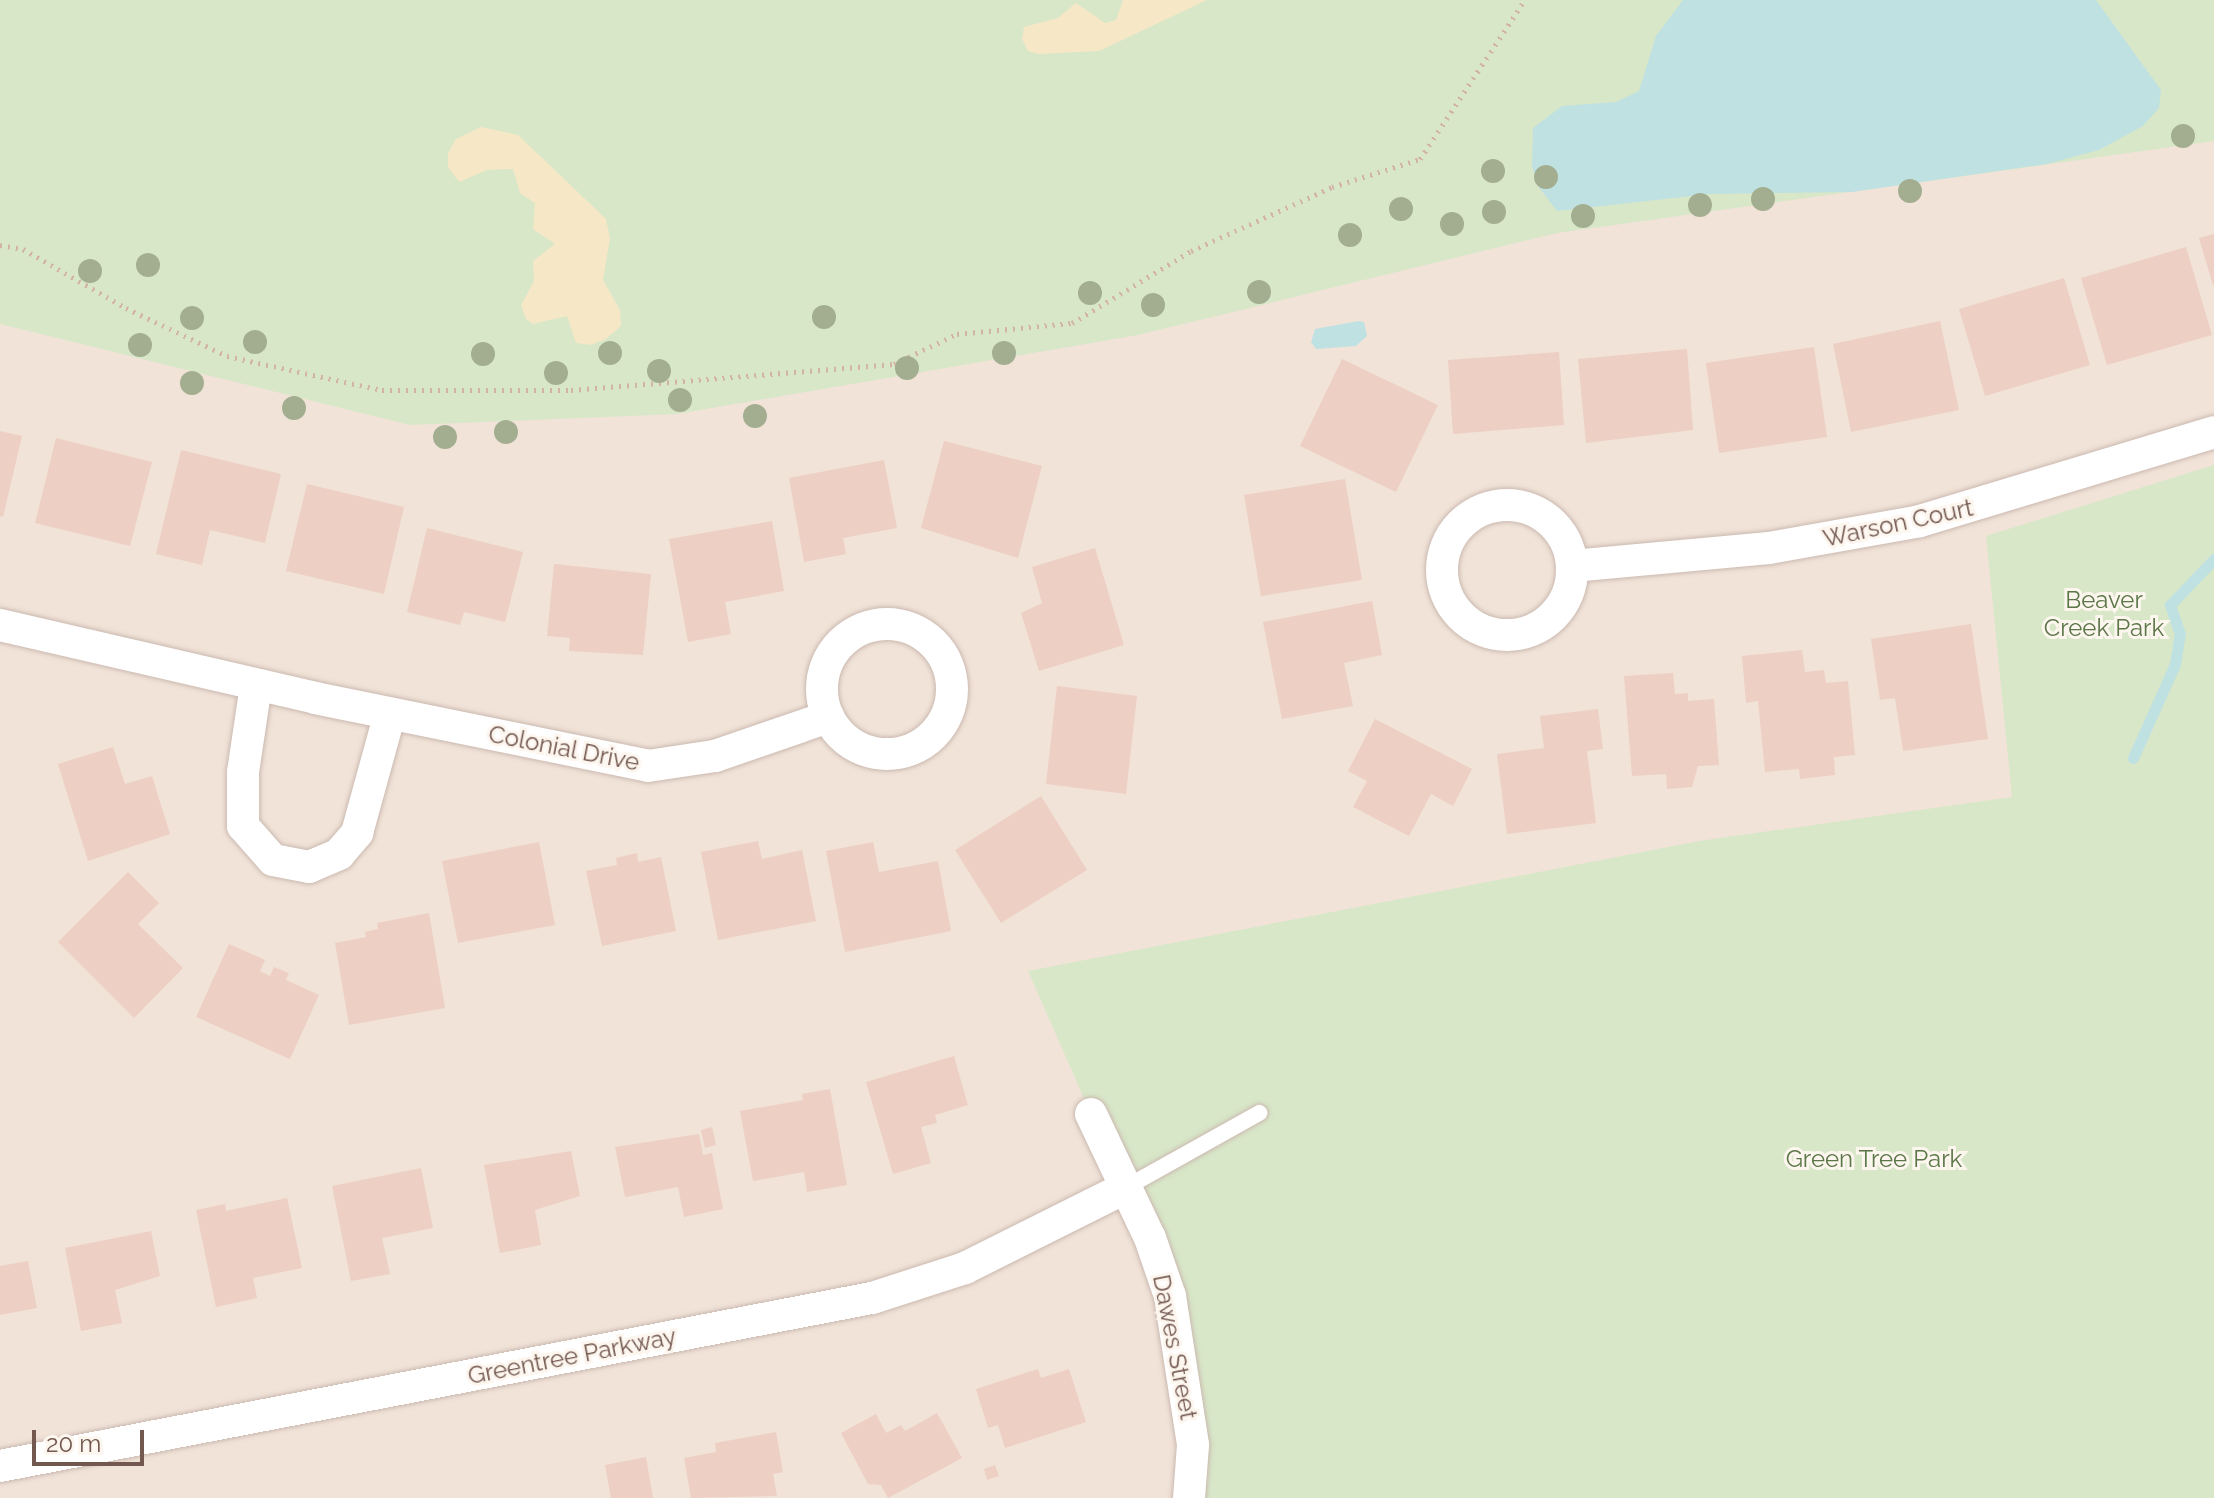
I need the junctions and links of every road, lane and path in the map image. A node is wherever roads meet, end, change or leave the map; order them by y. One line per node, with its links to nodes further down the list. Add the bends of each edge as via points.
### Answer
1 (1525, 0): 2 (path, via 1420,159 1332,187 1191,251 1072,323 957,334 894,364 571,390 382,390 227,356 126,308 23,249)
2 (0, 245)
3 (2214, 432): 4 (street, Warson Court, via 1920,521 1769,548)
4 (1572, 566): 4 (street, via 1561,533 1546,518 1506,505 1484,510 1459,528 1444,556 1442,578 1448,598 1469,622 1498,635 1520,634 1556,613 1568,595)
5 (0, 625): 6 (street, Colonial Drive)
6 (256, 685): 7 (street, Colonial Drive); 7 (street, via 243,772 243,826 273,860 309,867 339,854 357,833)
7 (390, 713): 8 (street, Colonial Drive, via 648,766 715,756)
8 (828, 717): 8 (street, via 859,748 899,753 918,746 935,734 950,707 952,676 944,656 911,628 867,627 848,637 824,674)
9 (1259, 1113): 11 (lane)
10 (1091, 1114): 11 (street, Dawes Street)
11 (1125, 1188): 12 (street, Greentree Parkway, via 965,1268 872,1298); 13 (street, Dawes Street, via 1170,1296 1192,1431)
12 (0, 1466)
13 (1189, 1498)

